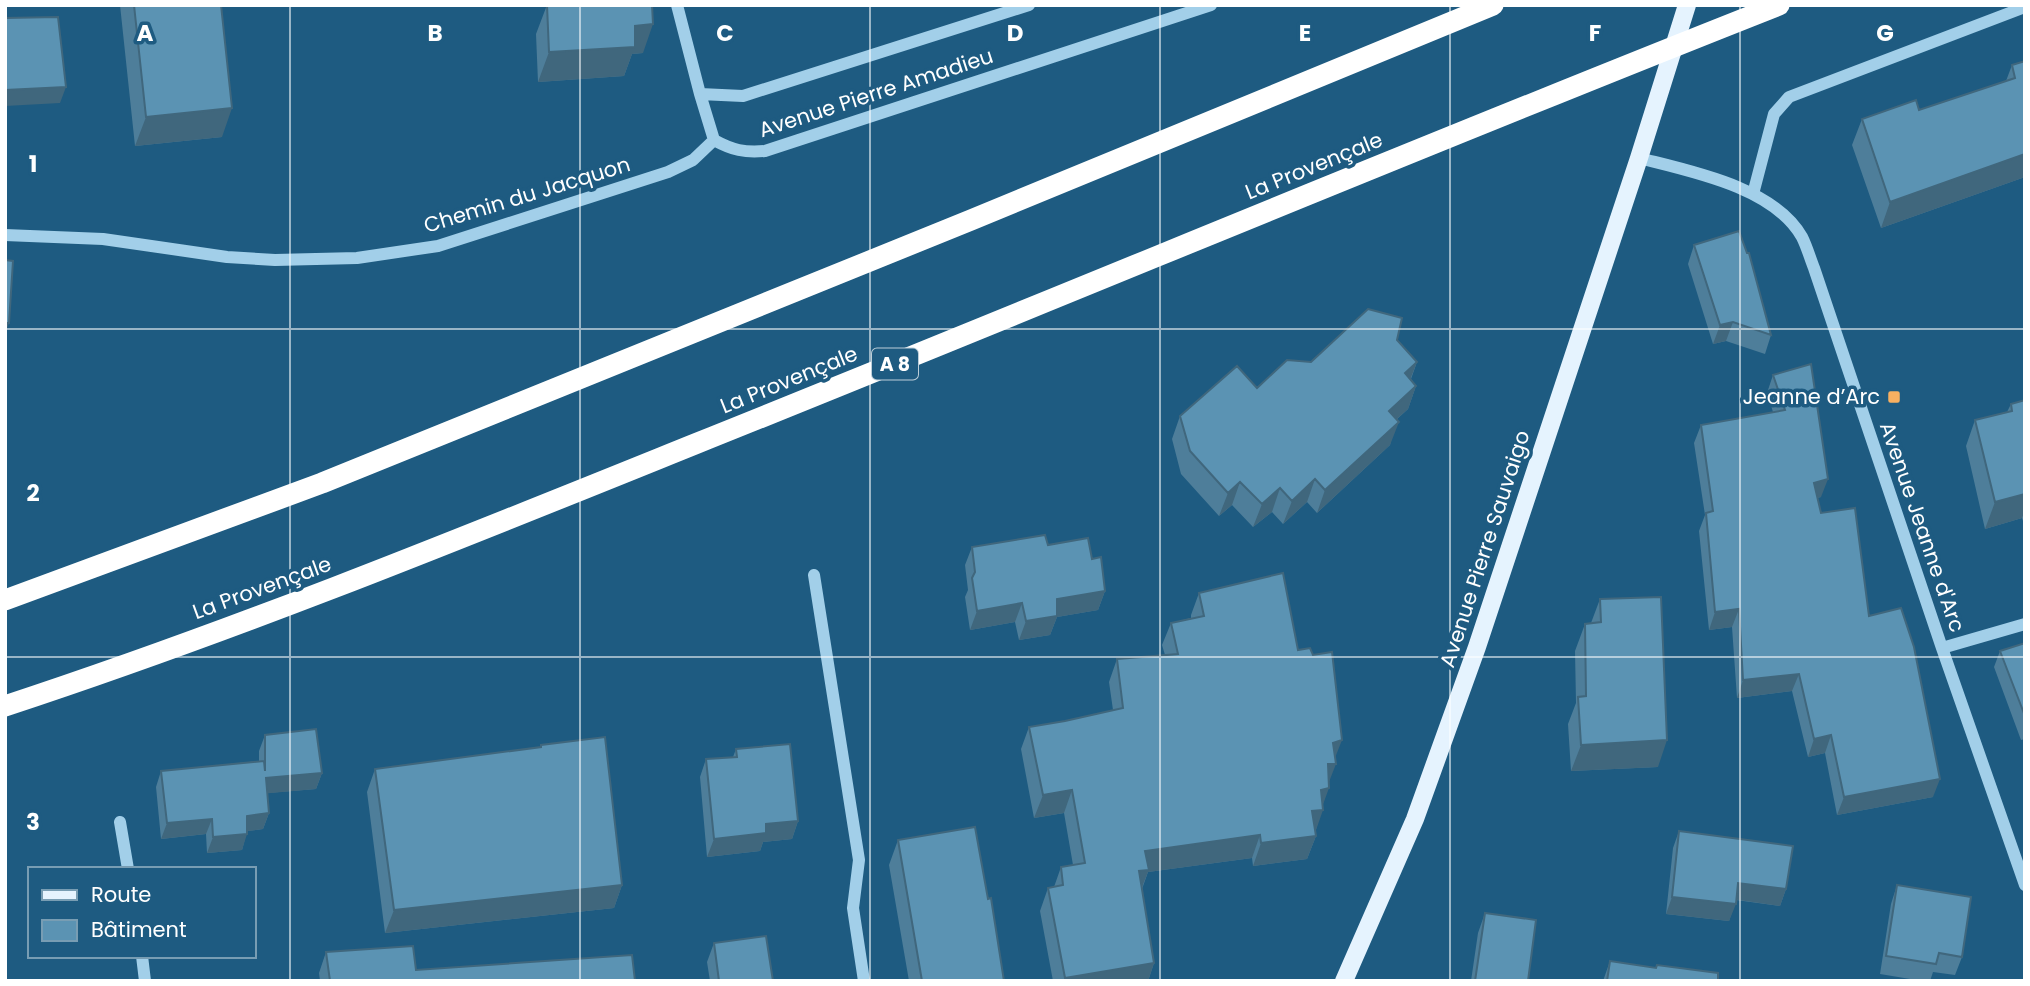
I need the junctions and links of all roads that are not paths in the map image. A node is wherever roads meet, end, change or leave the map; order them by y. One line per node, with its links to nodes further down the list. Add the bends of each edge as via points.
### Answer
1 (677, 5): 8 (street)
2 (1029, 5): 8 (street, via 743,96)
3 (1211, 5): 9 (street, Avenue Pierre Amadieu, via 765,150 749,153)
4 (1493, 5): 14 (highway, via 334,478)
5 (1687, 5): 10 (main road, Avenue Pierre Sauvaigo)
6 (1779, 5): 17 (highway, La Provençale / A 8, via 358,580)
7 (2025, 7): 11 (street, via 1789,97 1774,114)
8 (699, 94): 9 (street)
9 (715, 140): 12 (street, Chemin du Jacquon, via 693,160 668,172 438,246 357,258 227,257 103,239)
10 (1639, 158): 11 (street, Avenue Jeanne d'Arc, via 1716,178); 24 (main road, Avenue Pierre Sauvaigo, via 1473,659 1415,819)
11 (1753, 194): 16 (street, Avenue Jeanne d'Arc, via 1780,212 1806,246)
12 (5, 235)
13 (814, 575): 23 (street, via 859,860 853,908)
14 (5, 600)
15 (2025, 624): 16 (street)
16 (1942, 648): 20 (street, Avenue Jeanne d'Arc)
17 (5, 706)
18 (120, 822): 19 (street)
19 (128, 867)
20 (2025, 885)
21 (142, 958): 22 (street)
22 (145, 981)
23 (864, 981)
24 (1344, 981)

